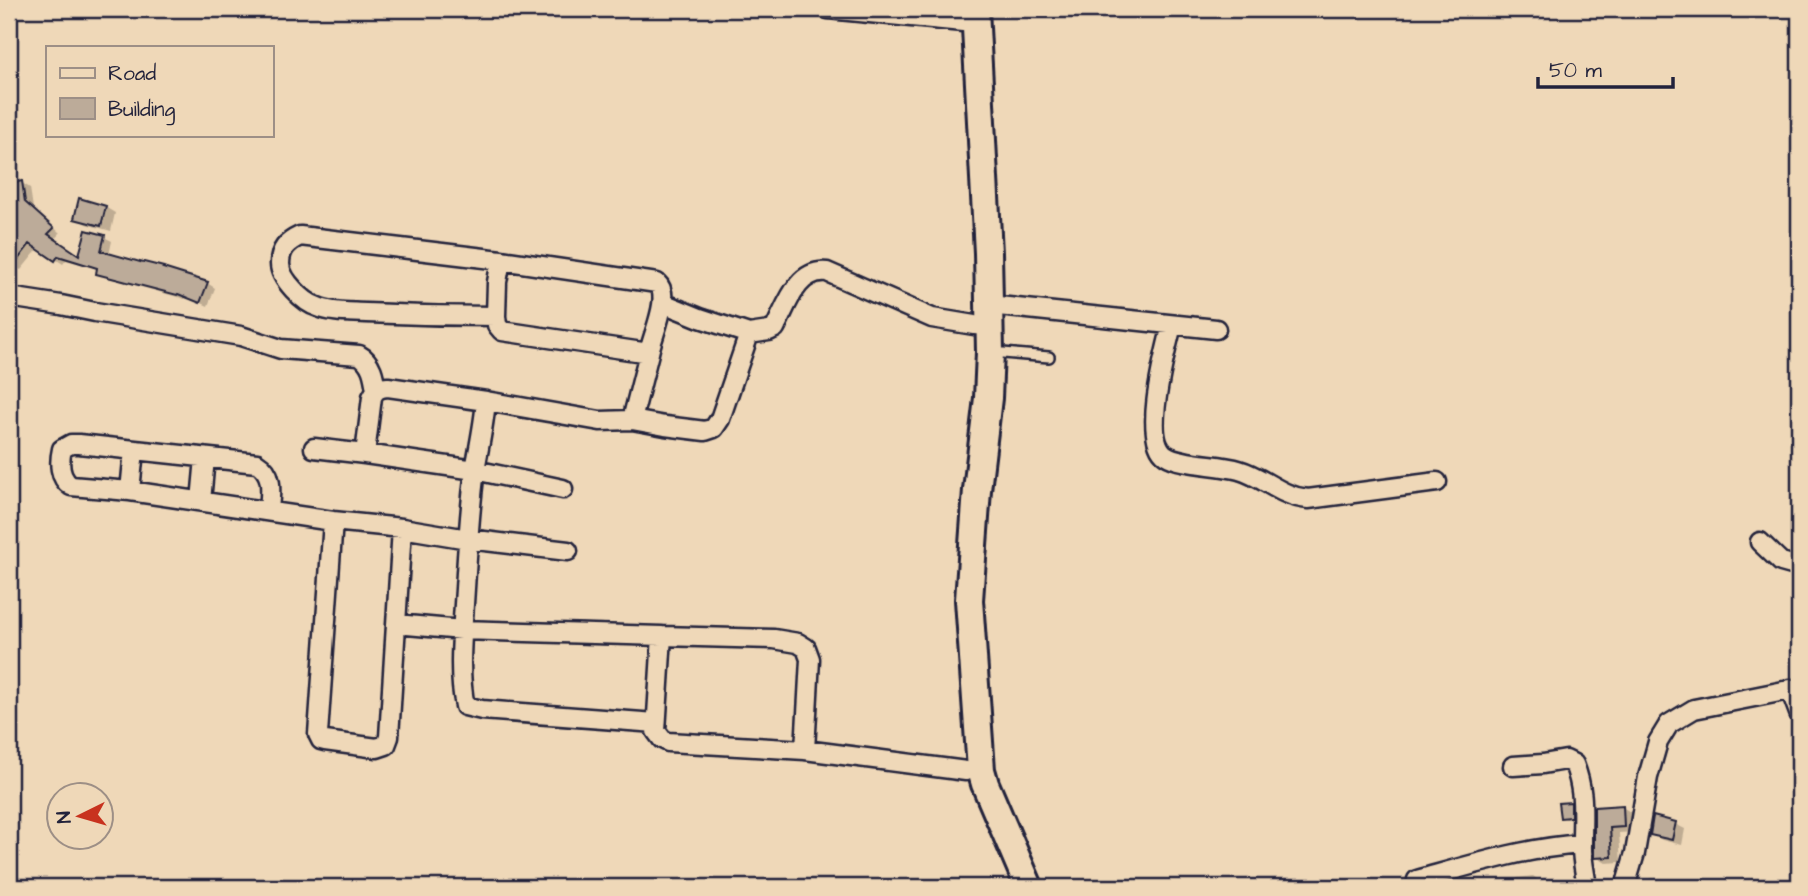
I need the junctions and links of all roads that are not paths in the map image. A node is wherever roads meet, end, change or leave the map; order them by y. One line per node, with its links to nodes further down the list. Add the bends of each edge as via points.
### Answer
1 (828, 9): 2 (street)
2 (967, 13): 8 (street)
3 (501, 260): 5 (street, via 657,283); 6 (street); 6 (street, via 300,236 284,247 280,265 295,290 318,308)
4 (9, 297): 13 (street, via 241,336 281,349 359,355 374,375)
5 (663, 303): 10 (street); 11 (street)
6 (496, 316): 11 (street, via 502,331)
7 (1172, 325): 8 (street); 9 (street); 21 (street, via 1158,384 1155,430 1163,454 1246,472 1296,498)
8 (986, 327): 10 (street, via 932,318 821,271 797,285 775,328); 12 (lane); 40 (street, via 976,356 955,561); 41 (street, via 988,398 969,600 981,770)
9 (1216, 329)
10 (748, 334): 15 (street, via 714,428 705,431)
11 (649, 353): 15 (street)
12 (1049, 357)
13 (376, 390): 14 (street, via 387,387); 18 (street)
14 (486, 401): 15 (street, via 600,421); 20 (street)
15 (632, 420)
16 (314, 448): 18 (street)
17 (134, 450): 19 (street); 23 (street); 23 (street, via 74,443 61,454 61,476 71,486)
18 (365, 454): 20 (street)
19 (205, 458): 24 (street); 25 (street, via 257,463 265,468 270,478)
20 (475, 470): 22 (street); 28 (street)
21 (1437, 482)
22 (563, 489)
23 (130, 491): 24 (street)
24 (201, 501): 25 (street)
25 (269, 511): 26 (street)
26 (332, 521): 27 (street); 32 (street, via 321,740 377,748 386,745)
27 (402, 528): 28 (street); 32 (street)
28 (468, 539): 30 (street); 33 (street)
29 (1760, 542): 31 (street, via 1781,562)
30 (568, 551)
31 (1799, 567)
32 (396, 624): 33 (street)
33 (462, 630): 34 (street); 37 (street, via 465,706)
34 (662, 636): 37 (street); 38 (street, via 774,639 806,648 810,659)
35 (1795, 688): 36 (street); 47 (street, via 1694,709 1669,724 1658,742 1648,777)
36 (1799, 713)
37 (656, 723): 38 (street, via 656,731 668,742)
38 (805, 750): 40 (street)
39 (1513, 766): 42 (street, via 1566,760 1574,764 1581,781)
40 (966, 771): 41 (street)
41 (1001, 842): 44 (street); 45 (street)
42 (1581, 844): 43 (street, via 1490,860); 46 (street)
43 (1417, 880)
44 (1013, 887)
45 (1029, 887)
46 (1587, 887)
47 (1625, 887)

